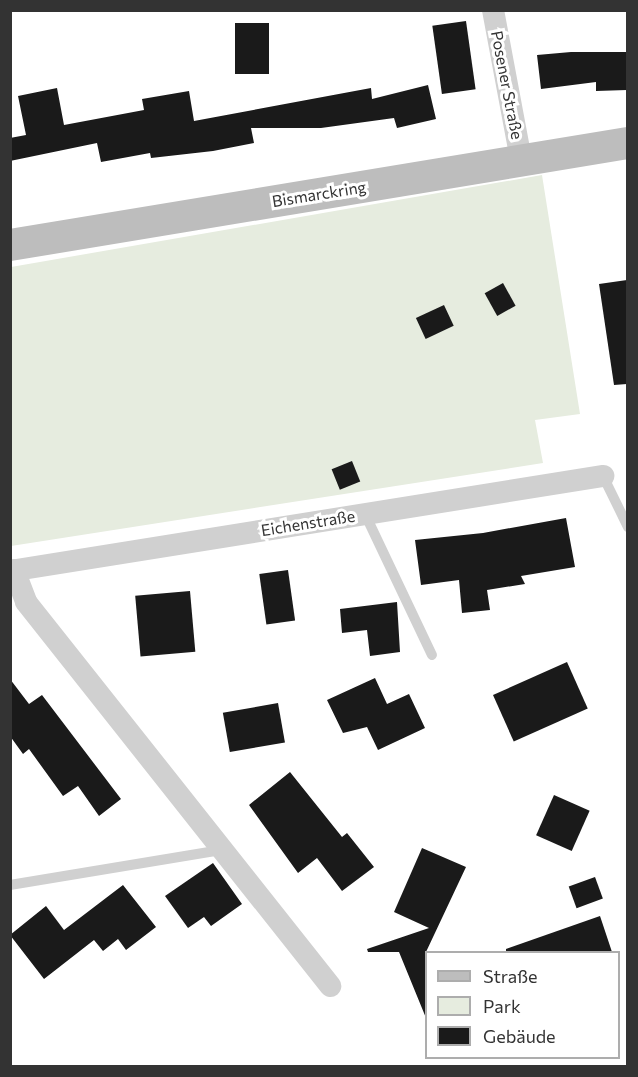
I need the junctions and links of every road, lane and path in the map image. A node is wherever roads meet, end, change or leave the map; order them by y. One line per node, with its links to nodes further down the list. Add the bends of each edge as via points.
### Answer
1 (493, 10): 3 (street, Posener Straße)
2 (627, 143): 3 (street, Bismarckring)
3 (521, 160): 4 (street, Bismarckring)
4 (10, 245)
5 (603, 476): 6 (street, Eichenstraße); 7 (lane)
6 (364, 514): 8 (street, Eichenstraße); 9 (lane)
7 (627, 526)
8 (12, 571): 10 (street, Eichenstraße, via 26,602)
9 (432, 655)
10 (221, 850): 11 (lane); 12 (street, Eichenstraße)
11 (10, 885)
12 (330, 986)

